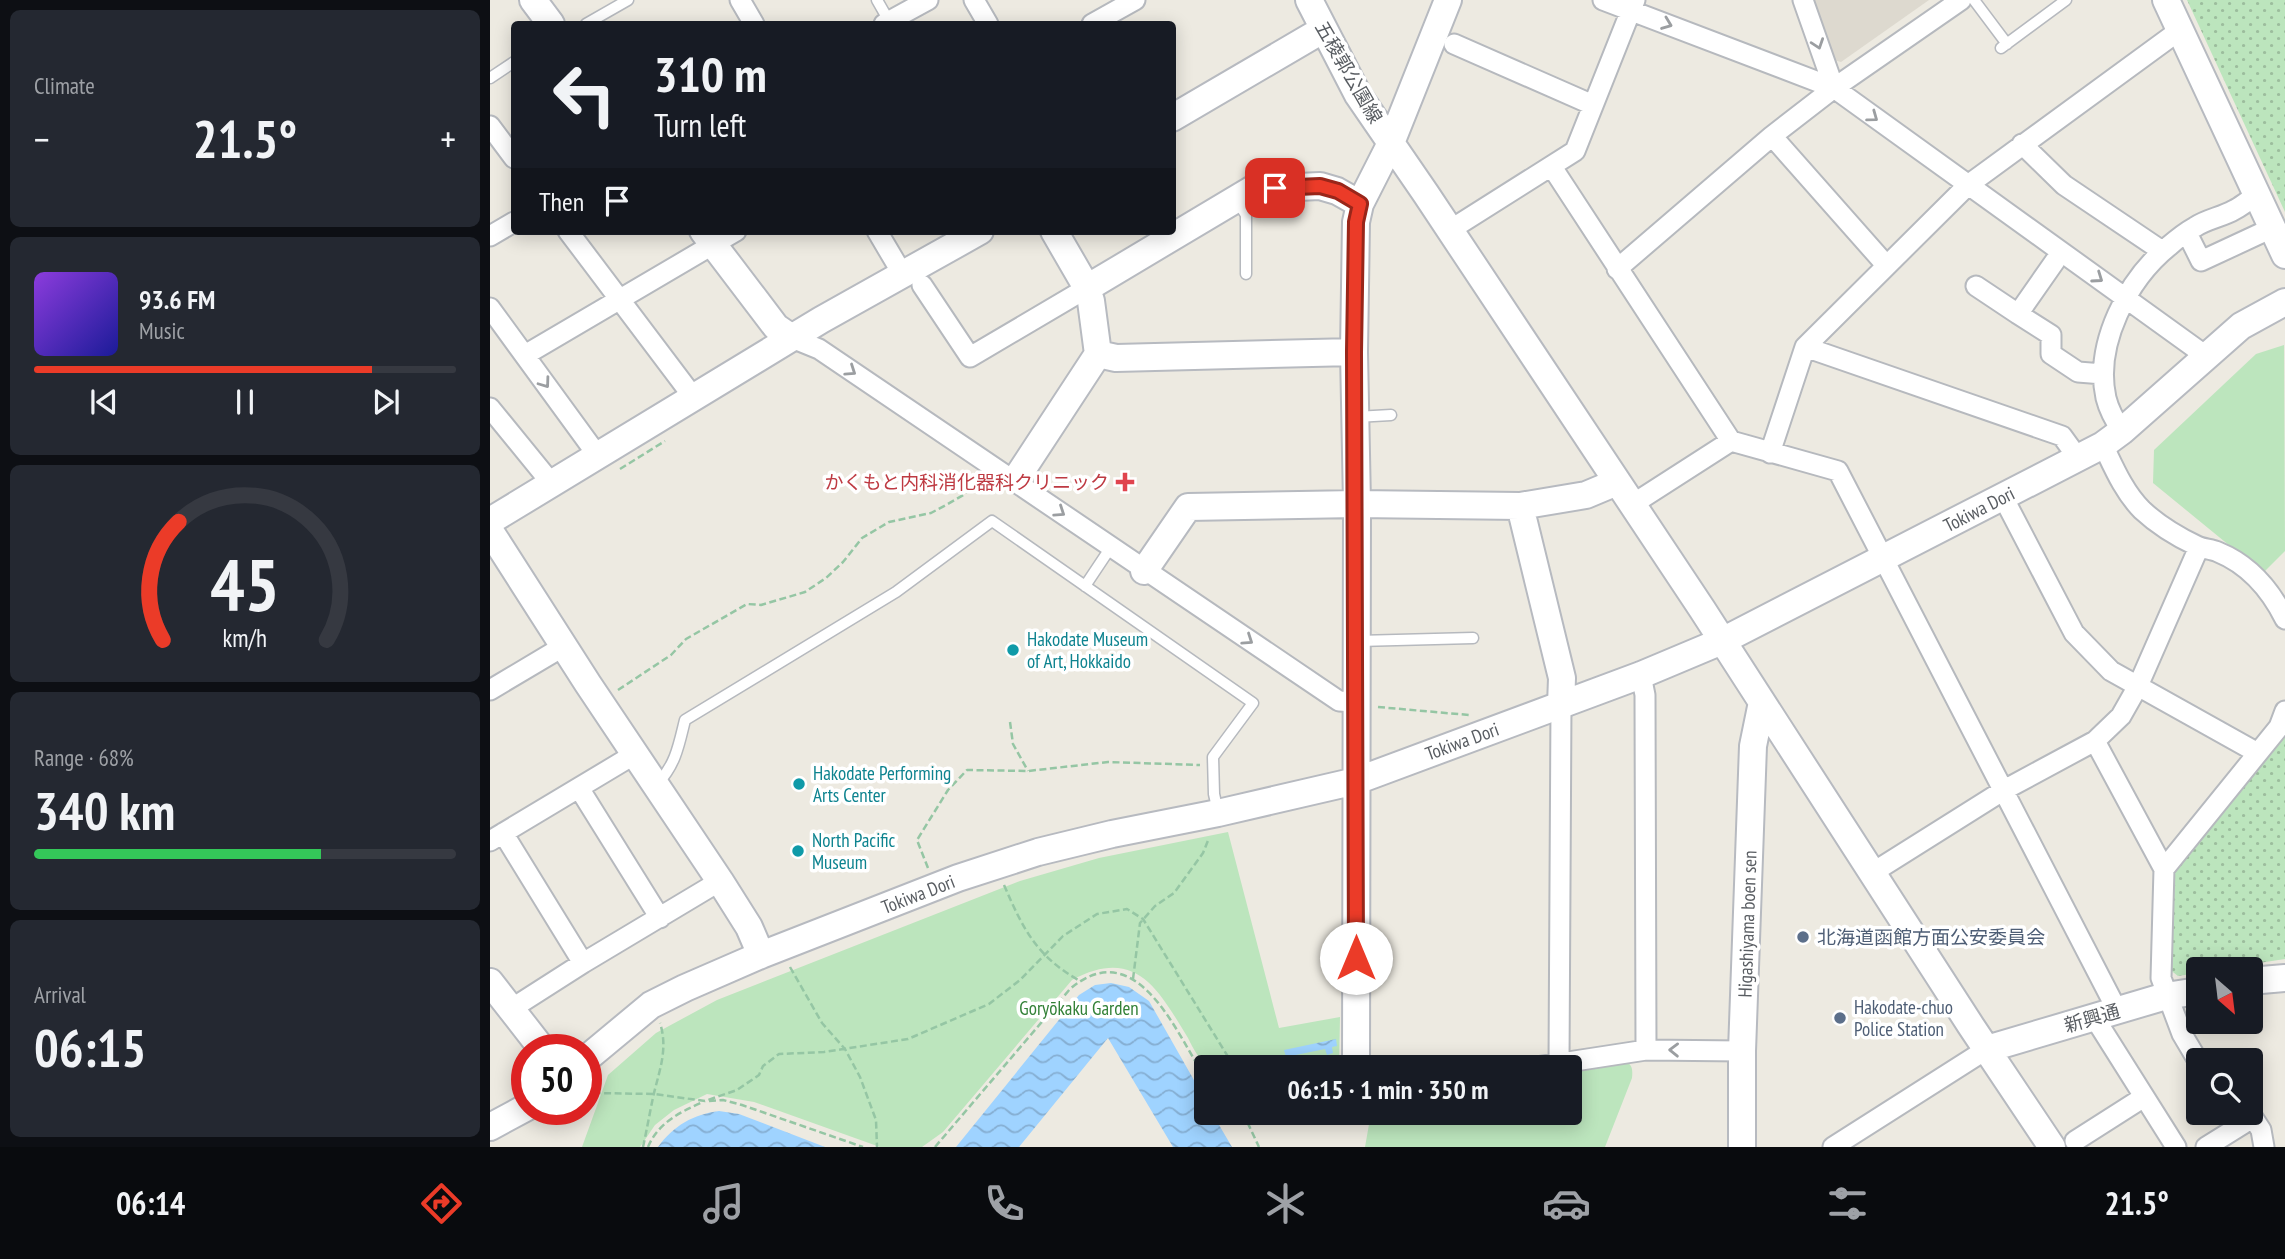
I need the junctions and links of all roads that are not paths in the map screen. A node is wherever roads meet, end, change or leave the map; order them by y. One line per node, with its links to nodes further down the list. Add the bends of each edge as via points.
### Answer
1 (533, 0): 17 (street)
2 (628, 0): 18 (lane)
3 (740, 0): 19 (street)
4 (877, 0): 20 (lane)
5 (928, 0): 21 (street)
6 (974, 0): 22 (street)
7 (1135, 0): 23 (street)
8 (1309, 0): 24 (street, 五稜郭公園線)
9 (1448, 0): 34 (street)
10 (1603, 0): 16 (street)
11 (1803, 0): 29 (street, one-way to 29)
12 (1961, 0): 29 (street)
13 (1974, 0): 14 (lane, via 2004,46)
14 (2066, 0)
15 (2166, 0): 25 (street)
16 (1633, 5): 29 (street, one-way to 29); 30 (street)
17 (549, 21)
18 (591, 21)
19 (752, 21)
20 (885, 21)
21 (890, 21)
22 (986, 21)
23 (1097, 21)
24 (1324, 29): 31 (street); 34 (street, 五稜郭公園線, via 1358,95)
25 (2180, 30): 35 (street); 39 (street)
26 (1454, 44): 30 (street)
27 (511, 64): 28 (lane)
28 (490, 78)
29 (1833, 88): 33 (street); 38 (street, one-way to 38)
30 (1593, 105): 37 (street, via 1575,151)
31 (1176, 116)
32 (490, 126): 36 (street)
33 (1772, 136): 57 (street); 58 (street)
34 (1391, 143): 41 (street); 44 (street, 五稜郭公園線)
35 (2022, 144): 38 (street); 54 (street, via 2064,185)
36 (511, 154)
37 (1552, 167): 44 (street); 58 (street)
38 (1968, 185): 57 (street); 63 (street, one-way to 63)
39 (2257, 195): 43 (street); 45 (street)
40 (1236, 199): 41 (street, via 1253,189 1320,186); 50 (street); 59 (lane, via 1246,215)
41 (1360, 204): 70 (street)
42 (511, 224): 52 (street)
43 (2272, 228): 45 (street, via 2201,261); 55 (street)
44 (1450, 230): 85 (street, 五稜郭公園線)
45 (2187, 233): 54 (street)
46 (571, 235): 64 (street)
47 (880, 235): 60 (street)
48 (974, 235): 60 (street)
49 (1056, 235): 62 (street)
50 (1176, 235)
51 (1176, 235): 62 (street)
52 (490, 236)
53 (708, 238): 64 (street); 68 (street, via 776,327)
54 (2162, 251): 63 (street)
55 (2285, 255)
56 (2055, 261): 67 (street)
57 (1886, 265): 69 (street)
58 (1617, 269): 80 (street)
59 (1246, 274)
60 (912, 280): 62 (street, via 970,357); 68 (street)
61 (1976, 286): 67 (street)
62 (1087, 288): 71 (street)
63 (2126, 298): 73 (street); 74 (street, via 2112,330)
64 (620, 300): 72 (street); 75 (street)
65 (2285, 302): 73 (street, Tokiwa Dori, via 2241,326)
66 (490, 309): 72 (street)
67 (2018, 314): 74 (street, via 2051,335 2051,354 2078,372)
68 (792, 338): 75 (street); 93 (street, one-way to 93, via 819,349)
69 (1805, 347): 81 (street); 83 (street, via 2062,436)
70 (1354, 352): 71 (street, via 1116,358); 78 (street)
71 (1098, 354): 84 (street)
72 (525, 355): 82 (street, one-way to 82)
73 (2206, 356): 79 (street, Tokiwa Dori)
74 (2103, 374): 79 (street)
75 (694, 398): 82 (street)
76 (490, 408): 86 (street)
77 (1391, 415): 78 (lane)
78 (1355, 417): 88 (street)
79 (2113, 438): 83 (street, Tokiwa Dori); 94 (street, via 2128,495 2154,521)
80 (1731, 441): 81 (street); 89 (street)
81 (1770, 453): 95 (street, via 1838,471)
82 (598, 456): 86 (street)
83 (2078, 458): 87 (street, Tokiwa Dori)
84 (1018, 476)
85 (1616, 482): 89 (street, 五稜郭公園線); 90 (street, via 1586,495)
86 (552, 484): 91 (street)
87 (2003, 497): 95 (street, Tokiwa Dori); 104 (street, via 2074,633 2111,671)
88 (1357, 504): 90 (street); 96 (street, via 1188,507); 100 (street)
89 (1633, 504): 101 (street, 五稜郭公園線)
90 (1520, 506): 108 (street, via 1562,678)
91 (490, 521)
92 (490, 531): 102 (street)
93 (1111, 547): 96 (street); 97 (lane)
94 (2199, 547): 98 (street, via 2237,562 2258,578); 104 (street)
95 (1882, 558): 101 (street, Tokiwa Dori); 116 (street)
96 (1144, 570): 107 (street, one-way to 107, via 1339,701)
97 (1085, 586): 114 (lane, via 992,522 896,592 685,720 676,757); 117 (lane, via 1253,703 1213,757)
98 (2285, 619)
99 (1473, 638): 100 (lane)
100 (1356, 641): 107 (street)
101 (1721, 641): 103 (street, Tokiwa Dori); 106 (street, 五稜郭公園線)
102 (564, 646): 105 (street); 112 (street)
103 (1642, 675): 108 (street, Tokiwa Dori); 136 (street)
104 (2138, 686): 110 (street, via 2121,716); 111 (street)
105 (490, 690)
106 (1762, 702): 120 (street, 五稜郭公園線); 137 (street, Higashiyama boen sen, via 1753,746)
107 (1363, 704): 113 (street)
108 (1561, 705): 113 (street, Tokiwa Dori); 139 (street)
109 (2285, 711): 111 (street, via 2279,727)
110 (2095, 741): 116 (street); 119 (street)
111 (2256, 752): 119 (street)
112 (635, 754): 114 (street); 115 (street)
113 (1356, 781): 117 (street, Tokiwa Dori); 138 (street)
114 (656, 784): 121 (street)
115 (579, 788): 118 (street); 122 (street)
116 (2004, 790): 120 (street); 131 (street)
117 (1215, 821): 123 (street, Tokiwa Dori, via 1112,834 993,866)
118 (497, 837): 124 (street)
119 (2164, 869): 129 (street, via 2161,978)
120 (1872, 873): 135 (street, 五稜郭公園線)
121 (720, 881): 122 (street); 123 (street)
122 (660, 918): 124 (street)
123 (761, 955): 133 (street, Tokiwa Dori, via 651,1005)
124 (583, 962): 130 (street)
125 (2285, 978): 126 (street)
126 (2263, 980)
127 (490, 982): 130 (street)
128 (2186, 992): 129 (street, 新興通)
129 (2166, 996): 131 (street, 新興通); 134 (street)
130 (511, 1009): 132 (street)
131 (2105, 1013): 135 (street, 新興通); 141 (street)
132 (531, 1034)
133 (602, 1046)
134 (2189, 1048)
135 (1987, 1049): 146 (street, 五稜郭公園線); 148 (street)
136 (1646, 1050): 137 (street, one-way to 136); 140 (street)
137 (1742, 1051): 147 (street, Higashiyama boen sen)
138 (1356, 1055)
139 (1559, 1055)
140 (1582, 1060)
141 (2144, 1097): 146 (street); 149 (street)
142 (511, 1116): 145 (street)
143 (2238, 1125): 150 (street)
144 (2254, 1125): 151 (street)
145 (490, 1127)
146 (2063, 1144)
147 (1741, 1147)
148 (1833, 1147)
149 (2176, 1147)
150 (2206, 1147)
151 (2264, 1147)

